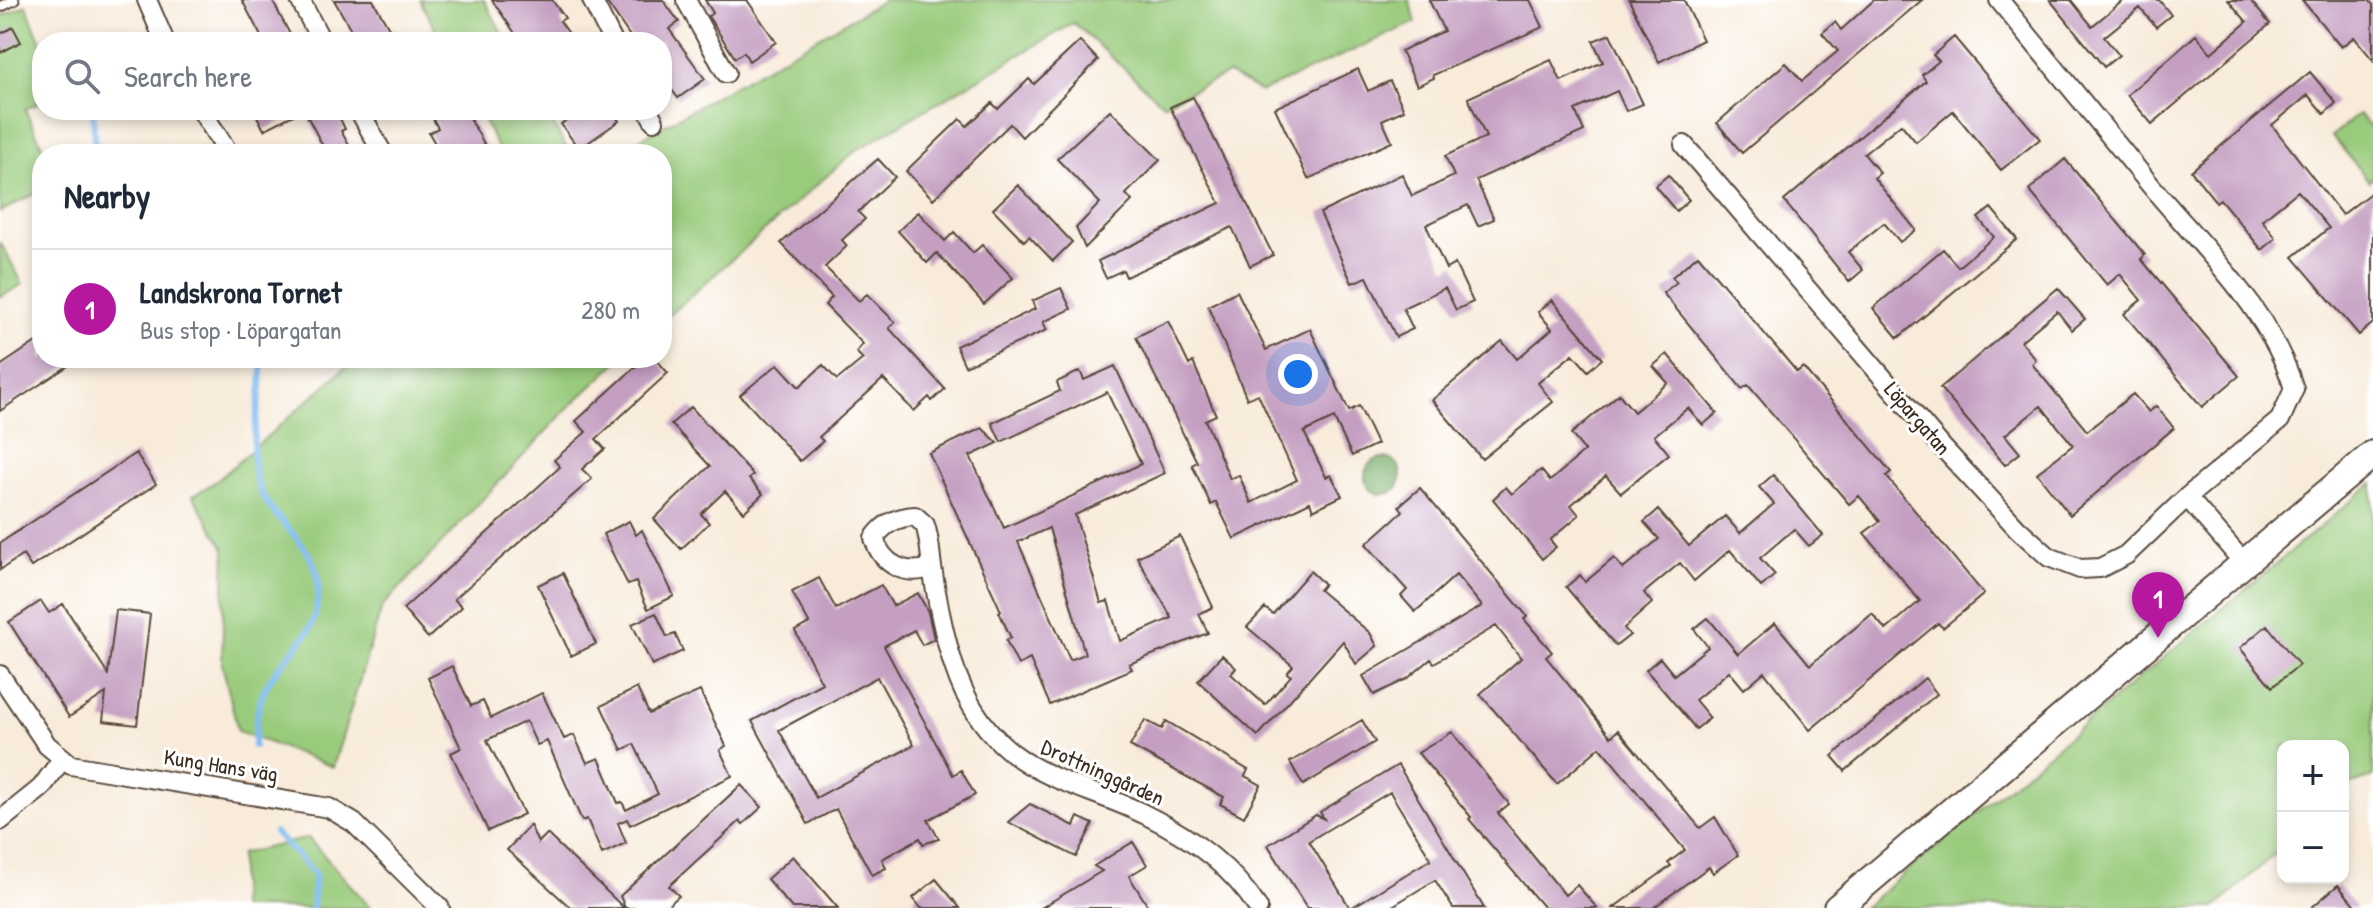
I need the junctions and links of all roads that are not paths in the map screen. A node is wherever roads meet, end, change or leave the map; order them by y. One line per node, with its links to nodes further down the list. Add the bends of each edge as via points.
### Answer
1 (14, 0): 7 (lane)
2 (147, 0): 8 (street)
3 (300, 0): 9 (street)
4 (592, 0): 10 (street)
5 (686, 0): 11 (street)
6 (1999, 0): 18 (street, Löpargatan, via 2196,235 2267,328 2287,366 2294,389 2280,420)
7 (0, 7)
8 (161, 32)
9 (317, 32)
10 (608, 32)
11 (726, 73)
12 (207, 120): 14 (street)
13 (364, 120): 15 (street)
14 (223, 144)
15 (378, 144)
16 (1684, 145): 18 (street, Löpargatan, via 1943,448 2049,557 2080,569 2100,568 2126,555)
17 (2373, 454): 19 (street)
18 (2187, 497): 19 (street)
19 (2244, 563): 26 (street)
20 (932, 567): 25 (street, Drottninggården, via 962,688 994,737 1046,776 1146,815 1207,852)
21 (0, 675): 22 (street, Kung Hans väg, via 47,745)
22 (63, 758): 23 (street, via 41,788); 24 (street, Kung Hans väg, via 71,765 329,808 354,823)
23 (0, 821)
24 (440, 908)
25 (1258, 908)
26 (1837, 908)

